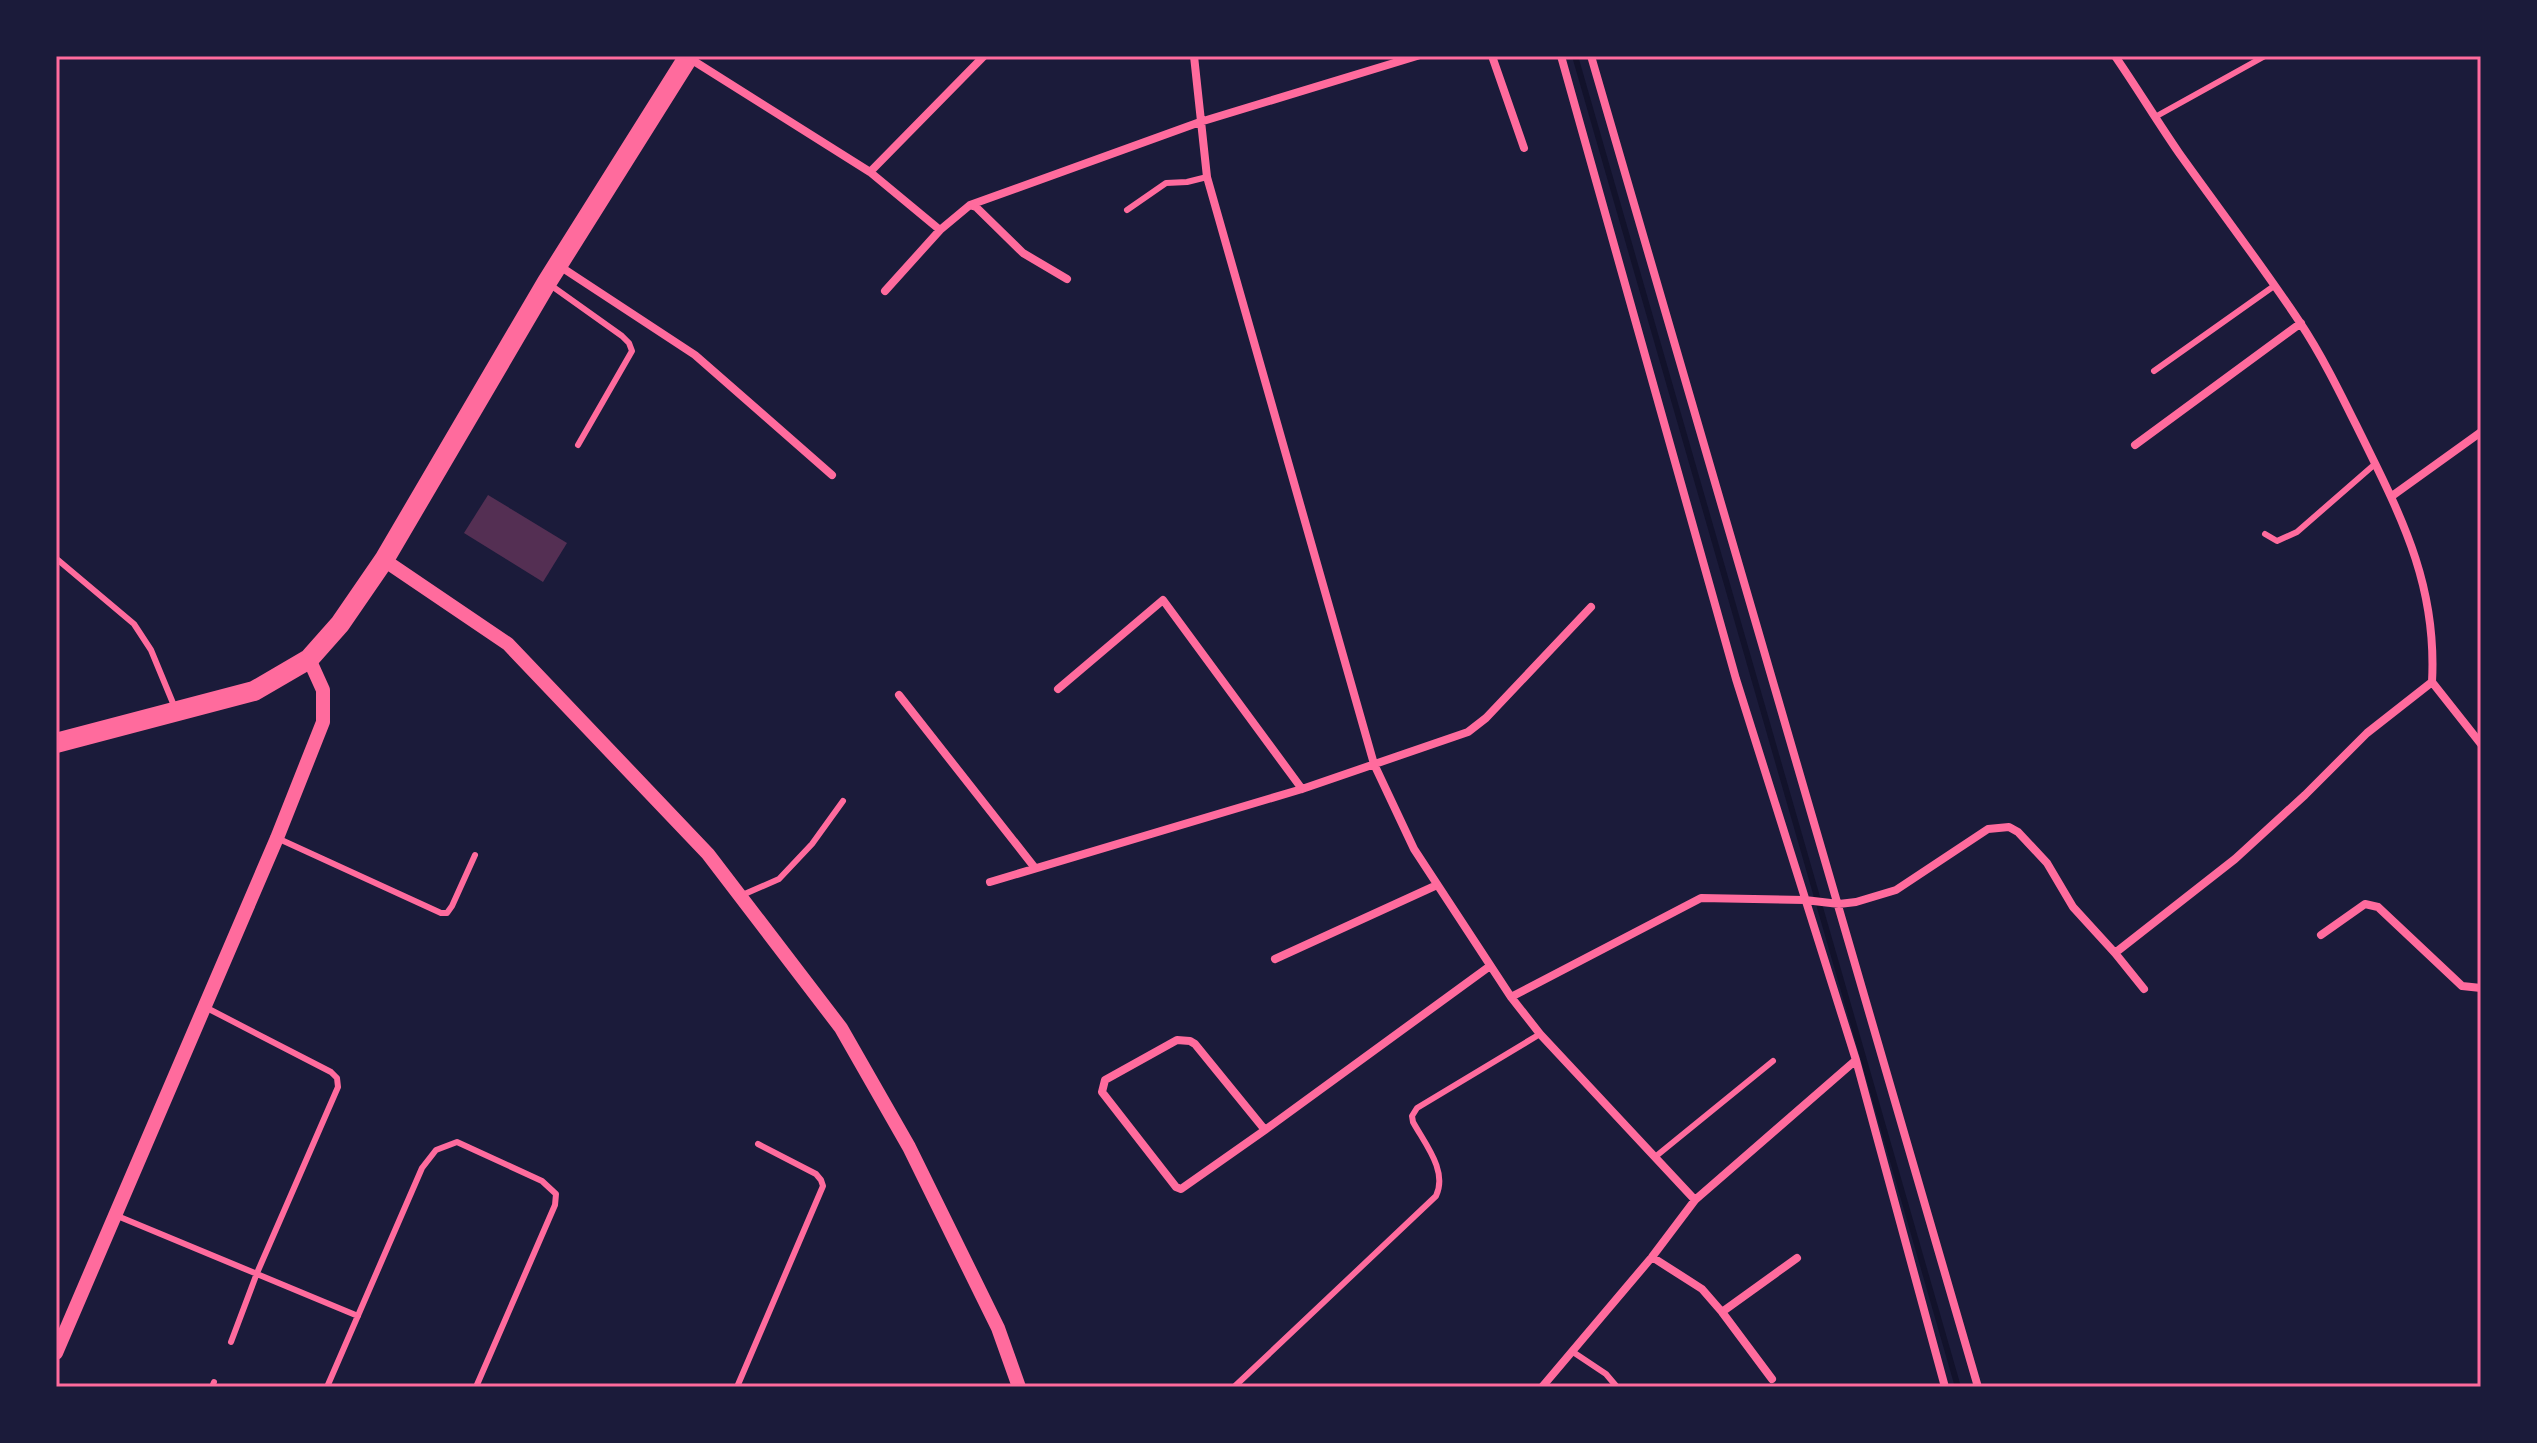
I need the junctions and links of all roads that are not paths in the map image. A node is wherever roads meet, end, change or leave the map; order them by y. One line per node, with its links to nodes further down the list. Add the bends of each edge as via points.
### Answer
1 (984, 56): 13 (street)
2 (1194, 56): 11 (street)
3 (1417, 56): 11 (street)
4 (1492, 56): 12 (street)
5 (1561, 56): 50 (street, via 1736,679)
6 (1591, 56): 51 (street)
7 (2115, 56): 10 (street)
8 (2265, 56): 10 (lane)
9 (689, 57): 13 (street); 18 (main road)
10 (2155, 117): 20 (street)
11 (1200, 122): 14 (street); 15 (street)
12 (1524, 148)
13 (870, 172): 17 (street)
14 (1207, 177): 16 (lane, via 1166,183); 41 (street)
15 (970, 205): 17 (street); 19 (street, via 1023,253)
16 (1127, 210)
17 (940, 230): 21 (street)
18 (552, 273): 25 (lane, via 632,351); 28 (street, via 695,355); 32 (main road)
19 (1067, 279)
20 (2274, 286): 22 (street); 23 (lane)
21 (885, 291)
22 (2301, 323): 26 (street); 27 (street)
23 (2154, 371)
24 (2481, 432): 29 (street)
25 (578, 445)
26 (2135, 445)
27 (2375, 464): 29 (street); 30 (lane, via 2297,532 2277,541)
28 (832, 475)
29 (2392, 496): 35 (street, via 2427,595)
30 (2265, 534)
31 (58, 560): 38 (lane, via 134,624 151,650)
32 (384, 560): 34 (main road); 49 (street, via 508,644 708,854)
33 (1591, 607): 41 (street, via 1468,732)
34 (309, 659): 38 (main road, via 254,691); 44 (street, via 323,690 323,722)
35 (2432, 682): 40 (street); 53 (street, via 2367,733 2235,859)
36 (1058, 689): 42 (street, via 1163,600)
37 (899, 695): 46 (street)
38 (176, 711): 39 (main road)
39 (56, 743)
40 (2481, 744)
41 (1374, 764): 42 (street); 48 (street)
42 (1302, 789): 46 (street)
43 (843, 801): 49 (lane, via 779,879)
44 (277, 838): 45 (lane, via 441,913 452,906); 59 (street)
45 (475, 855)
46 (1035, 868): 47 (street)
47 (990, 882)
48 (1437, 885): 54 (street); 55 (street)
49 (740, 896): 80 (street, via 841,1028 909,1147 998,1328)
50 (1805, 900): 51 (street); 58 (street, via 1701,898); 61 (street)
51 (1839, 904): 53 (street, via 1896,890 1988,829 2009,827 2047,863 2073,907); 85 (street)
52 (2321, 935): 56 (street, via 2365,904 2378,907 2462,986)
53 (2115, 953): 57 (street)
54 (1275, 959)
55 (1490, 966): 58 (street); 63 (street)
56 (2481, 988)
57 (2144, 989)
58 (1511, 997): 60 (street)
59 (205, 1007): 67 (street); 70 (lane, via 337,1078 338,1087)
60 (1540, 1034): 65 (street); 81 (lane, via 1417,1108 1413,1122 1440,1173 1436,1196)
61 (1856, 1060): 66 (street); 84 (street)
62 (1773, 1061): 65 (lane)
63 (1265, 1130): 63 (street, via 1190,1041 1177,1040 1102,1084 1102,1092 1176,1187 1187,1186)
64 (758, 1144): 79 (lane, via 816,1174 823,1186)
65 (1655, 1157): 66 (street)
66 (1695, 1200): 68 (street)
67 (115, 1215): 70 (lane); 75 (street)
68 (1652, 1257): 71 (street, via 1702,1289); 74 (street)
69 (1797, 1258): 71 (street)
70 (257, 1273): 72 (lane); 73 (lane)
71 (1722, 1312): 76 (street)
72 (358, 1316): 77 (lane); 78 (lane, via 422,1168 436,1150 457,1142 548,1185 556,1194 555,1205)
73 (231, 1342)
74 (1573, 1352): 82 (street); 83 (lane)
75 (56, 1353)
76 (1772, 1379)
77 (327, 1387)
78 (476, 1387)
79 (737, 1387)
80 (1019, 1387)
81 (1234, 1387)
82 (1542, 1387)
83 (1617, 1387)
84 (1945, 1387)
85 (1978, 1387)

